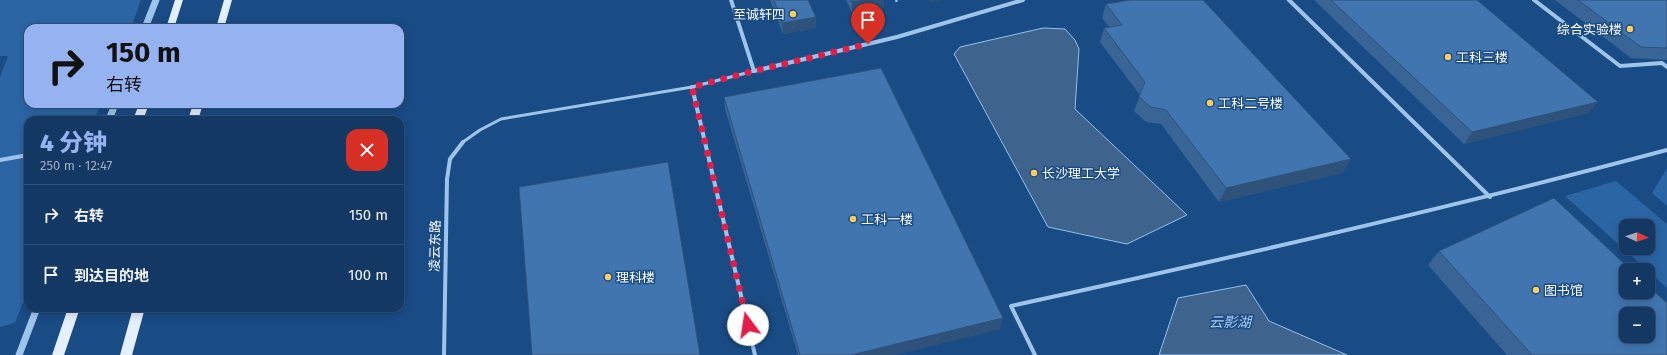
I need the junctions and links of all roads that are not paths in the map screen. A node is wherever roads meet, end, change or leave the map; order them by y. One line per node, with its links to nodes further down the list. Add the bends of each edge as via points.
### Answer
1 (156, 0): 8 (street)
2 (179, 0): 9 (main road)
3 (228, 0): 10 (main road)
4 (732, 0): 12 (street)
5 (1024, 0): 12 (street, via 897,37)
6 (1289, 0): 18 (street)
7 (1534, 0): 11 (street, via 1620,66 1662,63)
8 (147, 24)
9 (171, 24)
10 (221, 24)
11 (1667, 67)
12 (754, 71): 13 (lane)
13 (692, 87): 14 (lane, via 501,119); 26 (street)
14 (463, 142): 25 (street, 凌云东路, via 450,159 448,179)
15 (1667, 150): 18 (street)
16 (24, 156): 17 (street)
17 (0, 160)
18 (1490, 196): 27 (street, via 1238,257 1011,306)
19 (35, 312): 22 (street)
20 (73, 312): 23 (main road)
21 (138, 312): 24 (main road)
22 (19, 355)
23 (58, 355)
24 (126, 355)
25 (444, 355)
26 (755, 355)
27 (1035, 355)

